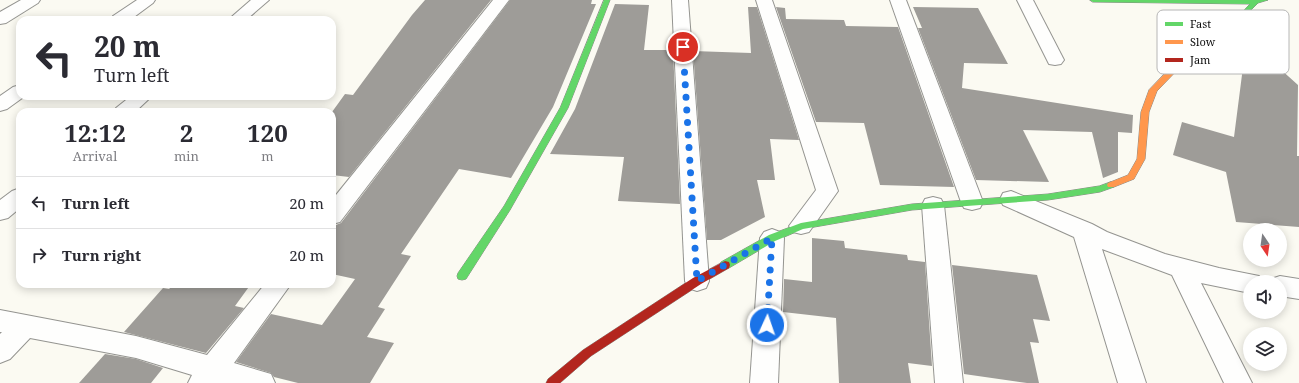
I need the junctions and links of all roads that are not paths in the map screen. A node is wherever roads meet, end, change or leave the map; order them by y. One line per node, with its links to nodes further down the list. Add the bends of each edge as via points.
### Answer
1 (32, 0): 16 (street)
2 (147, 0): 14 (street)
3 (261, 0): 15 (street)
4 (501, 0): 27 (street)
5 (607, 0): 33 (street, via 564,108 507,208)
6 (680, 0): 34 (street)
7 (764, 0): 29 (street, via 827,191)
8 (898, 0): 25 (street)
9 (1025, 0): 17 (street)
10 (1093, 0): 11 (street)
11 (1231, 0): 12 (street)
12 (1261, 1): 13 (street)
13 (1251, 10)
14 (125, 16)
15 (241, 16)
16 (0, 19)
17 (1055, 60)
18 (1169, 74): 24 (street, via 1153,90 1145,112 1141,159 1131,177 1100,189 1048,197)
19 (16, 94): 21 (street)
20 (138, 100): 22 (street)
21 (0, 105)
22 (128, 108)
23 (16, 199): 28 (street)
24 (1011, 199): 25 (street); 30 (street)
25 (972, 202): 26 (street)
26 (933, 205): 29 (street, via 912,206); 45 (street)
27 (336, 211)
28 (0, 212)
29 (801, 226): 31 (street)
30 (1084, 230): 32 (street, via 1155,260); 46 (street)
31 (772, 238): 34 (street); 44 (street)
32 (1181, 268): 35 (street); 47 (street)
33 (462, 276)
34 (697, 281): 43 (street, via 587,353)
35 (1243, 282)
36 (1287, 287): 38 (street)
37 (276, 288): 41 (street)
38 (1299, 289)
39 (12, 323): 40 (street); 41 (street, via 136,347)
40 (0, 351)
41 (208, 376): 42 (street)
42 (261, 383)
43 (552, 383)
44 (764, 383)
45 (949, 383)
46 (1132, 383)
47 (1238, 383)

